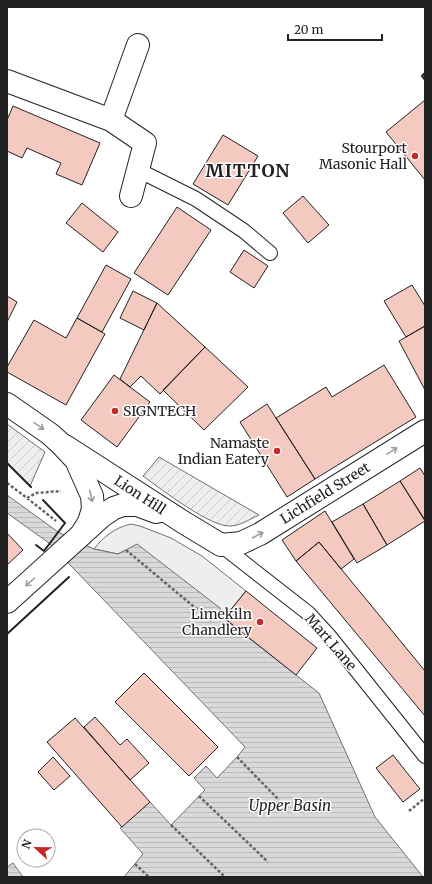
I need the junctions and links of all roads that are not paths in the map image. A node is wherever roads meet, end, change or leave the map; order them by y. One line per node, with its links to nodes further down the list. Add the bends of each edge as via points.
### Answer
1 (138, 45): 3 (street)
2 (7, 81): 3 (street)
3 (111, 120): 4 (street, via 145,142)
4 (138, 170): 5 (street); 6 (lane, via 196,199 244,231)
5 (131, 196)
6 (270, 253)
7 (7, 404): 9 (street, Lion Hill, one-way to 9)
8 (425, 431): 12 (street, Lichfield Street, one-way to 8, via 241,543 260,534)
9 (60, 443): 10 (street, Lion Hill); 11 (street, Lion Hill, one-way to 11, via 76,460 92,496 93,509)
10 (183, 522): 11 (street, via 137,505 123,505 102,516); 12 (street, Lion Hill)
11 (81, 535): 13 (street, one-way to 13)
12 (221, 545): 14 (lane, Mart Lane, via 308,613)
13 (7, 602)
14 (425, 756)

